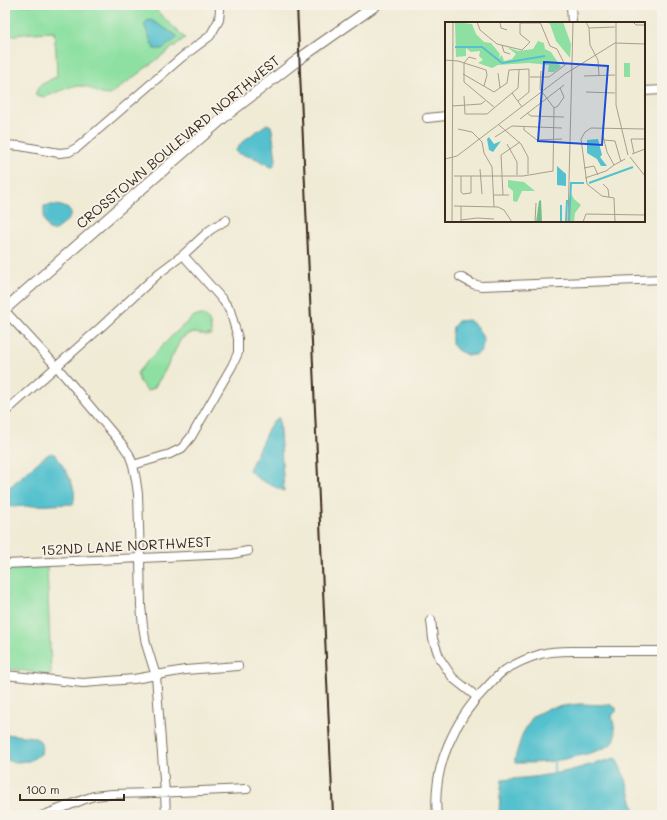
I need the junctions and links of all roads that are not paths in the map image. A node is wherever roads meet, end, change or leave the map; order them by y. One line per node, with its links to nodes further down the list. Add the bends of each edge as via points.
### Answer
1 (218, 5): 9 (street, via 219,20 210,36 78,147 59,154)
2 (376, 5): 14 (street, CROSSTOWN BOULEVARD NORTHWEST, via 299,59 229,113)
3 (571, 5): 4 (street)
4 (572, 22)
5 (662, 90): 6 (street)
6 (645, 91)
7 (445, 116): 8 (street)
8 (427, 118)
9 (5, 145)
10 (226, 220): 11 (street, via 210,230)
11 (183, 255): 15 (street, via 159,273); 17 (street, via 230,310 238,338 238,353 192,437 182,448)
12 (460, 277): 13 (street, via 481,286)
13 (662, 279)
14 (5, 310): 15 (street)
15 (56, 367): 16 (street); 17 (street, via 122,444)
16 (5, 412)
17 (133, 466): 19 (street, via 138,494)
18 (248, 551): 19 (street, 152ND LANE NORTHWEST)
19 (140, 558): 20 (street, 152ND LANE NORTHWEST); 25 (street, via 143,626)
20 (5, 564)
21 (431, 620): 26 (street, via 433,639 440,659 453,678)
22 (662, 651): 26 (street, via 564,651 542,654 502,672)
23 (238, 666): 25 (street, via 184,670)
24 (5, 675): 25 (street, via 83,683)
25 (156, 676): 28 (street)
26 (477, 697): 31 (street, via 457,726 446,751 438,777)
27 (247, 789): 28 (street)
28 (165, 793): 29 (street, via 94,796); 30 (street)
29 (43, 815)
30 (166, 815)
31 (437, 815)

